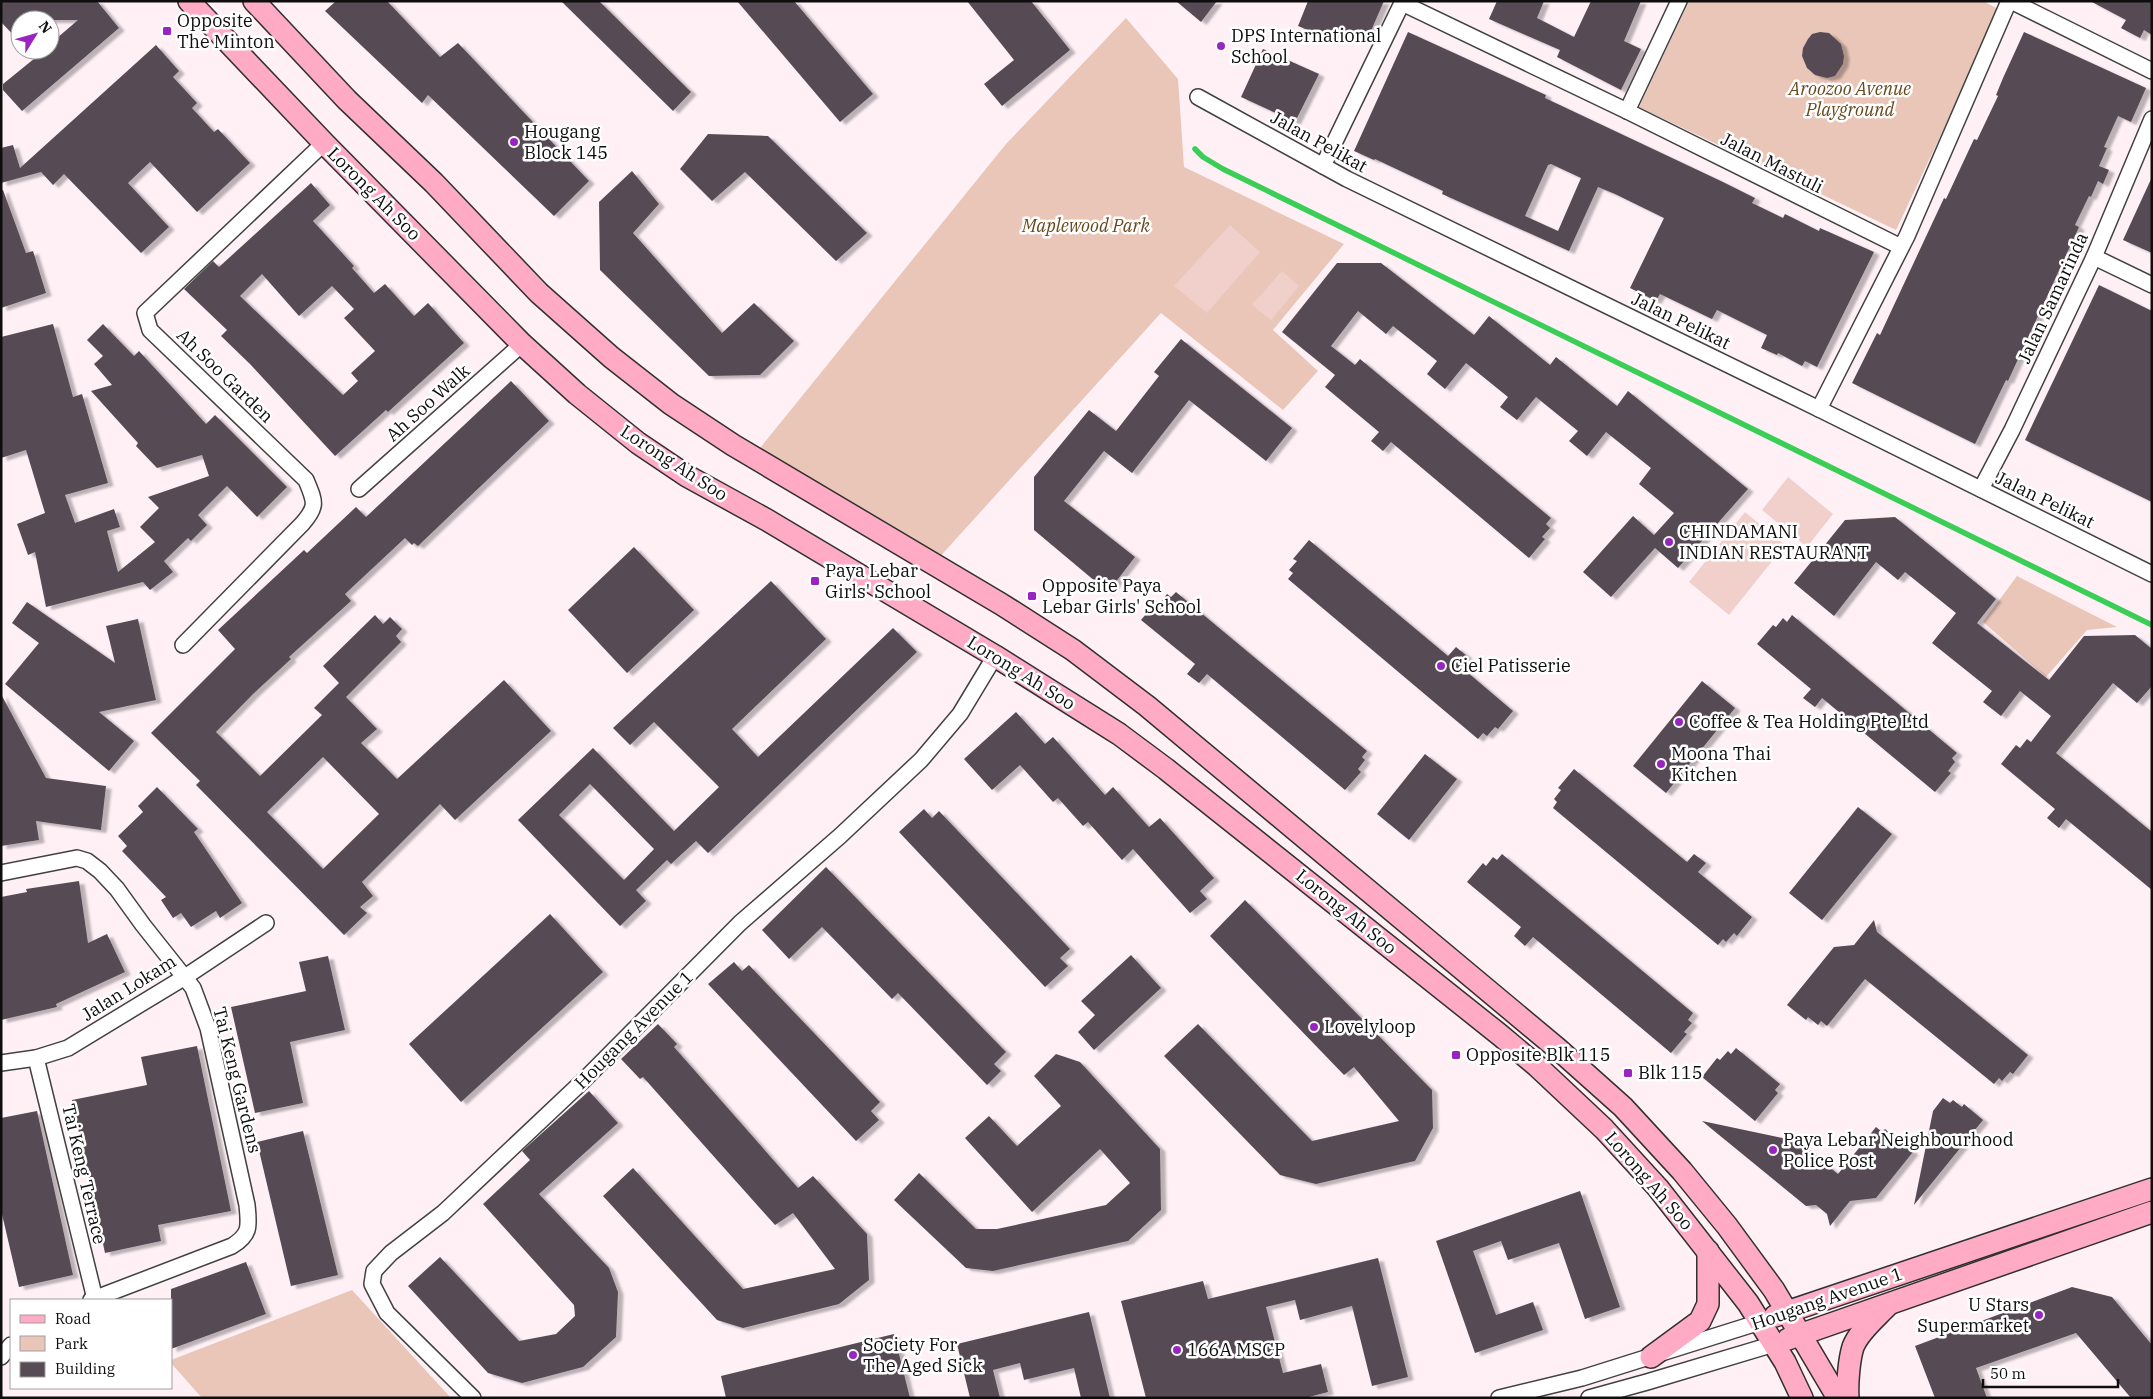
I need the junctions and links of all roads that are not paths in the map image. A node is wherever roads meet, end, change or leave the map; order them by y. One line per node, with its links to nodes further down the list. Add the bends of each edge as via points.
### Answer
1 (189, 1): 10 (main road, Lorong Ah Soo)
2 (254, 1): 22 (main road, Lorong Ah Soo, via 347,100 434,183 539,293 611,358 671,404 733,445 1040,628 1102,671)
3 (1679, 1): 8 (street)
4 (2010, 1): 6 (street); 12 (street)
5 (1402, 2): 8 (street, Jalan Mastuli); 11 (street)
6 (2152, 72)
7 (1198, 97): 11 (street, Jalan Pelikat)
8 (1627, 111): 12 (street, Jalan Mastuli)
9 (2152, 119): 13 (street, Jalan Samarinda)
10 (324, 143): 15 (main road, Lorong Ah Soo); 20 (street, Ah Soo Garden, via 145,313 150,330 306,480 314,498 312,512 302,524)
11 (1323, 166): 16 (street, Jalan Pelikat)
12 (1901, 247): 16 (street)
13 (2094, 257): 14 (street); 18 (street, Jalan Samarinda)
14 (2152, 286)
15 (522, 344): 17 (street, Ah Soo Walk); 21 (main road, Lorong Ah Soo, via 638,443 687,476)
16 (1819, 409): 18 (street, Jalan Pelikat)
17 (359, 489)
18 (1981, 489): 19 (street, Jalan Pelikat)
19 (2152, 574)
20 (182, 645)
21 (995, 656): 23 (main road, Lorong Ah Soo, via 1119,734); 41 (street, Hougang Avenue 1, via 960,714 921,760 740,923 584,1080 443,1213 390,1253 374,1270 372,1284 387,1313)
22 (1186, 739): 23 (main road, via 1197,756 1197,767 1186,774); 34 (main road, Lorong Ah Soo, via 1623,1107 1728,1226)
23 (1166, 769): 31 (main road, Lorong Ah Soo, via 1538,1066 1604,1129 1658,1188)
24 (1, 873): 26 (street, Tai Keng Gardens, via 77,858 87,861 117,889)
25 (266, 922): 26 (street, Jalan Lokam)
26 (184, 977): 27 (street, Jalan Lokam, via 68,1048); 32 (street, Tai Keng Gardens, via 193,988 208,1028 247,1205 248,1229 243,1239 232,1246)
27 (36, 1058): 28 (street, Jalan Lokam); 32 (street, Tai Keng Terrace)
28 (1, 1064)
29 (2152, 1189): 34 (main road, Hougang Avenue 1)
30 (2152, 1212): 33 (main road, Hougang Avenue 1)
31 (1708, 1251): 35 (main road, Lorong Ah Soo); 40 (main road, via 1708,1304 1700,1321)
32 (93, 1299)
33 (1890, 1303): 36 (main road, Hougang Avenue 1); 46 (main road, via 1863,1332 1854,1347)
34 (1787, 1312): 35 (main road, Hougang Avenue 1); 36 (main road, Lorong Ah Soo)
35 (1760, 1322): 37 (main road, Lorong Ah Soo); 40 (street, Hougang Avenue 1)
36 (1801, 1335): 37 (main road, Hougang Avenue 1); 45 (main road, Lorong Ah Soo)
37 (1774, 1344): 43 (street, Hougang Avenue 1); 44 (main road, Lorong Ah Soo)
38 (10, 1346): 39 (street)
39 (1, 1357)
40 (1651, 1357): 42 (street, Hougang Avenue 1)
41 (473, 1398)
42 (1498, 1398)
43 (1588, 1398)
44 (1802, 1398)
45 (1838, 1398)
46 (1848, 1398)

